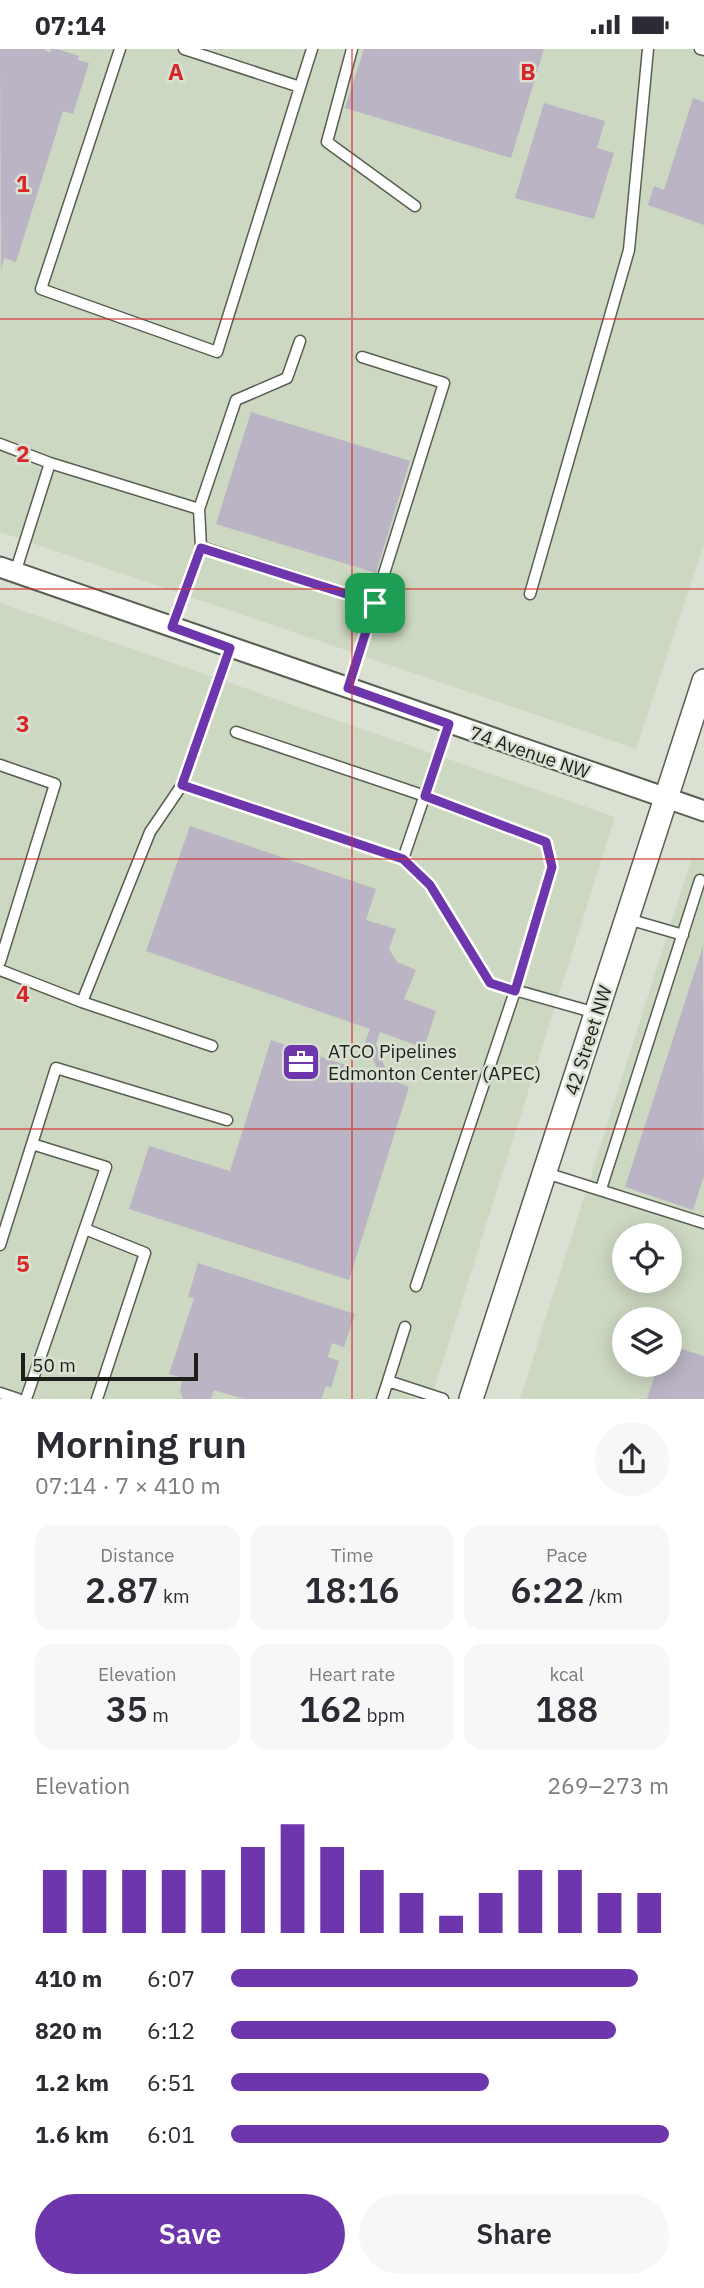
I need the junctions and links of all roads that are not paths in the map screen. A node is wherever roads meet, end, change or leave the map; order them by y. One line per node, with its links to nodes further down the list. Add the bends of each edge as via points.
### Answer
1 (120, 49): 6 (lane, via 41,289 217,352)
2 (184, 49): 6 (lane)
3 (312, 49): 6 (lane)
4 (352, 49): 7 (lane, via 327,142)
5 (648, 49): 15 (lane, via 629,250)
6 (300, 87)
7 (415, 206)
8 (300, 341): 12 (lane, via 287,378 236,400)
9 (362, 357): 16 (lane, via 444,383)
10 (0, 444): 11 (lane)
11 (50, 463): 12 (lane); 14 (lane)
12 (199, 509): 13 (lane)
13 (201, 548): 16 (lane); 17 (lane)
14 (7, 570): 17 (street, 74 Avenue NW)
15 (530, 594)
16 (375, 603): 20 (lane)
17 (172, 627): 18 (street, 74 Avenue NW)
18 (230, 648): 20 (street, 74 Avenue NW); 24 (lane)
19 (704, 681): 26 (street, 42 Street NW)
20 (348, 688): 21 (street, 74 Avenue NW)
21 (449, 724): 25 (lane); 26 (street, 74 Avenue NW)
22 (236, 732): 25 (lane)
23 (0, 765): 32 (lane, via 55,784)
24 (182, 785): 28 (lane); 35 (lane, via 150,832)
25 (425, 796): 28 (lane); 34 (lane, via 546,842 552,867)
26 (666, 799): 27 (street, 74 Avenue NW); 30 (street, 42 Street NW)
27 (704, 811)
28 (403, 859): 34 (lane, via 430,885 490,983)
29 (700, 880): 31 (lane)
30 (628, 919): 31 (lane); 36 (street, 42 Street NW)
31 (683, 935): 41 (lane)
32 (0, 962)
33 (0, 970): 35 (lane)
34 (515, 991): 36 (lane); 45 (lane)
35 (82, 1002): 37 (lane)
36 (597, 1013): 40 (street, 42 Street NW)
37 (212, 1046)
38 (227, 1120): 39 (lane, via 56,1068)
39 (32, 1144): 43 (lane, via 106,1167); 44 (lane)
40 (546, 1173): 41 (lane); 54 (street, 42 Street NW)
41 (601, 1189): 42 (lane)
42 (704, 1223)
43 (85, 1229): 50 (lane); 51 (lane, via 145,1253)
44 (0, 1245)
45 (416, 1286)
46 (405, 1327): 47 (lane)
47 (388, 1381): 52 (lane); 53 (lane)
48 (0, 1393): 49 (lane)
49 (18, 1399)
50 (26, 1399)
51 (97, 1399)
52 (382, 1399)
53 (443, 1399)
54 (471, 1399)

